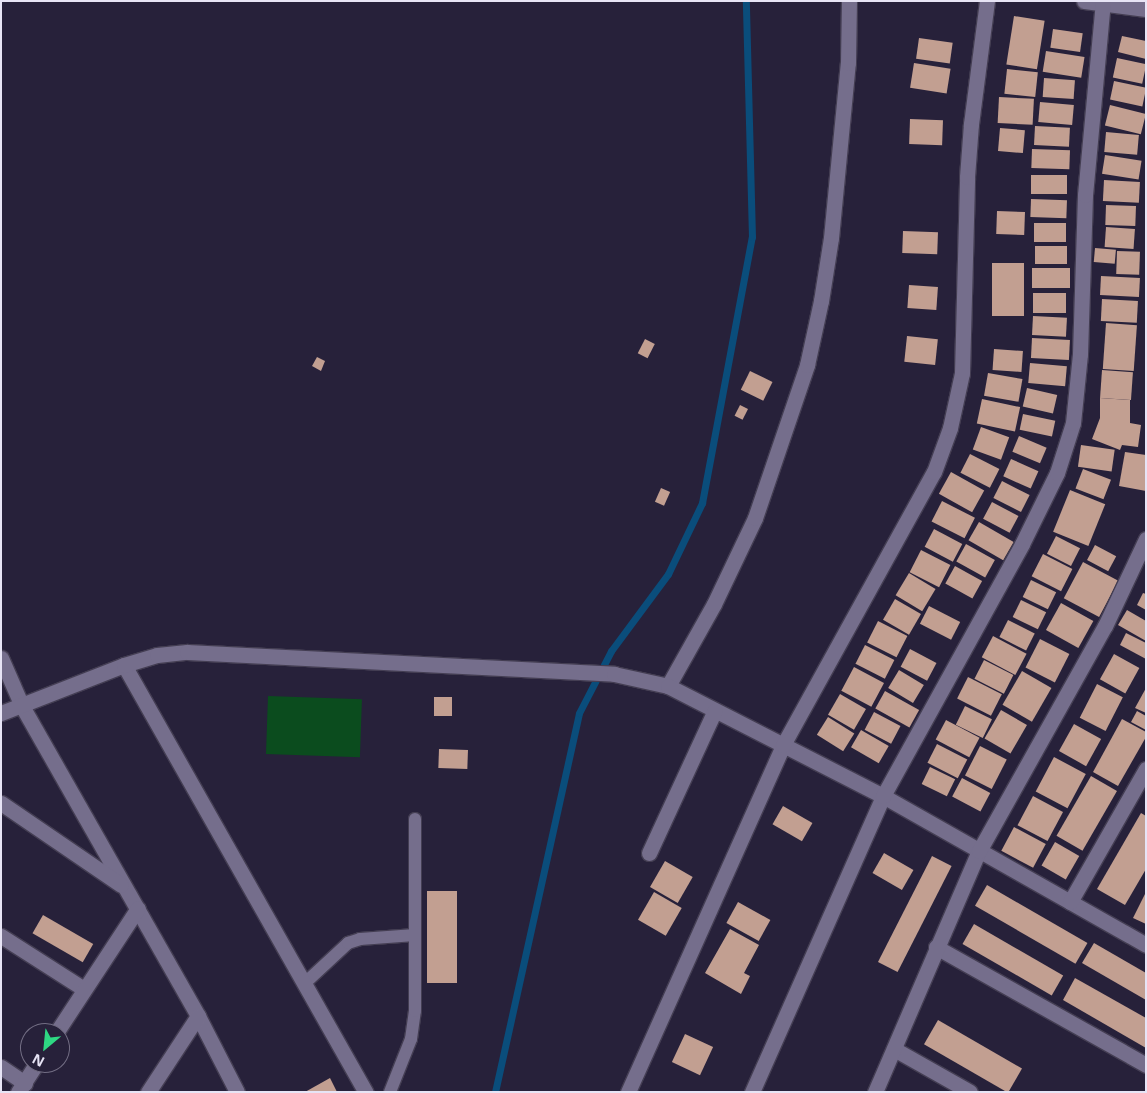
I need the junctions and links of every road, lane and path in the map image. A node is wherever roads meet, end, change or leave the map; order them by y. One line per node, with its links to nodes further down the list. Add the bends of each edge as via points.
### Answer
1 (849, 1): 9 (street, via 848,64 831,238 807,364 755,518 714,604)
2 (987, 1): 13 (street, via 969,150 962,373 950,428 934,472)
3 (1084, 1): 4 (street)
4 (1103, 3): 5 (street); 15 (street, via 1088,142 1080,354 1073,423 1057,473 1022,544)
5 (1146, 9)
6 (1146, 539): 18 (street, via 1104,626)
7 (1, 658): 10 (street)
8 (124, 665): 9 (street, via 157,655 187,652 614,674); 10 (street); 27 (street)
9 (668, 686): 11 (street)
10 (22, 706): 12 (street); 20 (street)
11 (715, 710): 13 (street); 19 (street)
12 (1, 713)
13 (783, 744): 15 (street); 41 (street)
14 (1146, 769): 21 (street)
15 (883, 796): 18 (street); 36 (street)
16 (1, 803): 20 (street)
17 (415, 819): 23 (lane)
18 (979, 851): 21 (street); 26 (street)
19 (650, 853)
20 (125, 887): 22 (street)
21 (1070, 902): 25 (street)
22 (138, 908): 28 (street); 29 (street)
23 (415, 935): 27 (lane, via 360,939 348,943); 40 (lane, via 412,1039)
24 (1, 936): 28 (street)
25 (1146, 945)
26 (936, 947): 31 (street); 32 (street)
27 (305, 983): 39 (street)
28 (84, 989): 30 (street)
29 (198, 1016): 37 (street); 38 (street)
30 (62, 1023)
31 (894, 1049): 42 (street); 43 (street)
32 (1146, 1065)
33 (1, 1068): 35 (street)
34 (30, 1073): 35 (street)
35 (21, 1087)
36 (753, 1091)
37 (148, 1092)
38 (237, 1092)
39 (366, 1092)
40 (390, 1092)
41 (628, 1092)
42 (875, 1092)
43 (970, 1092)

